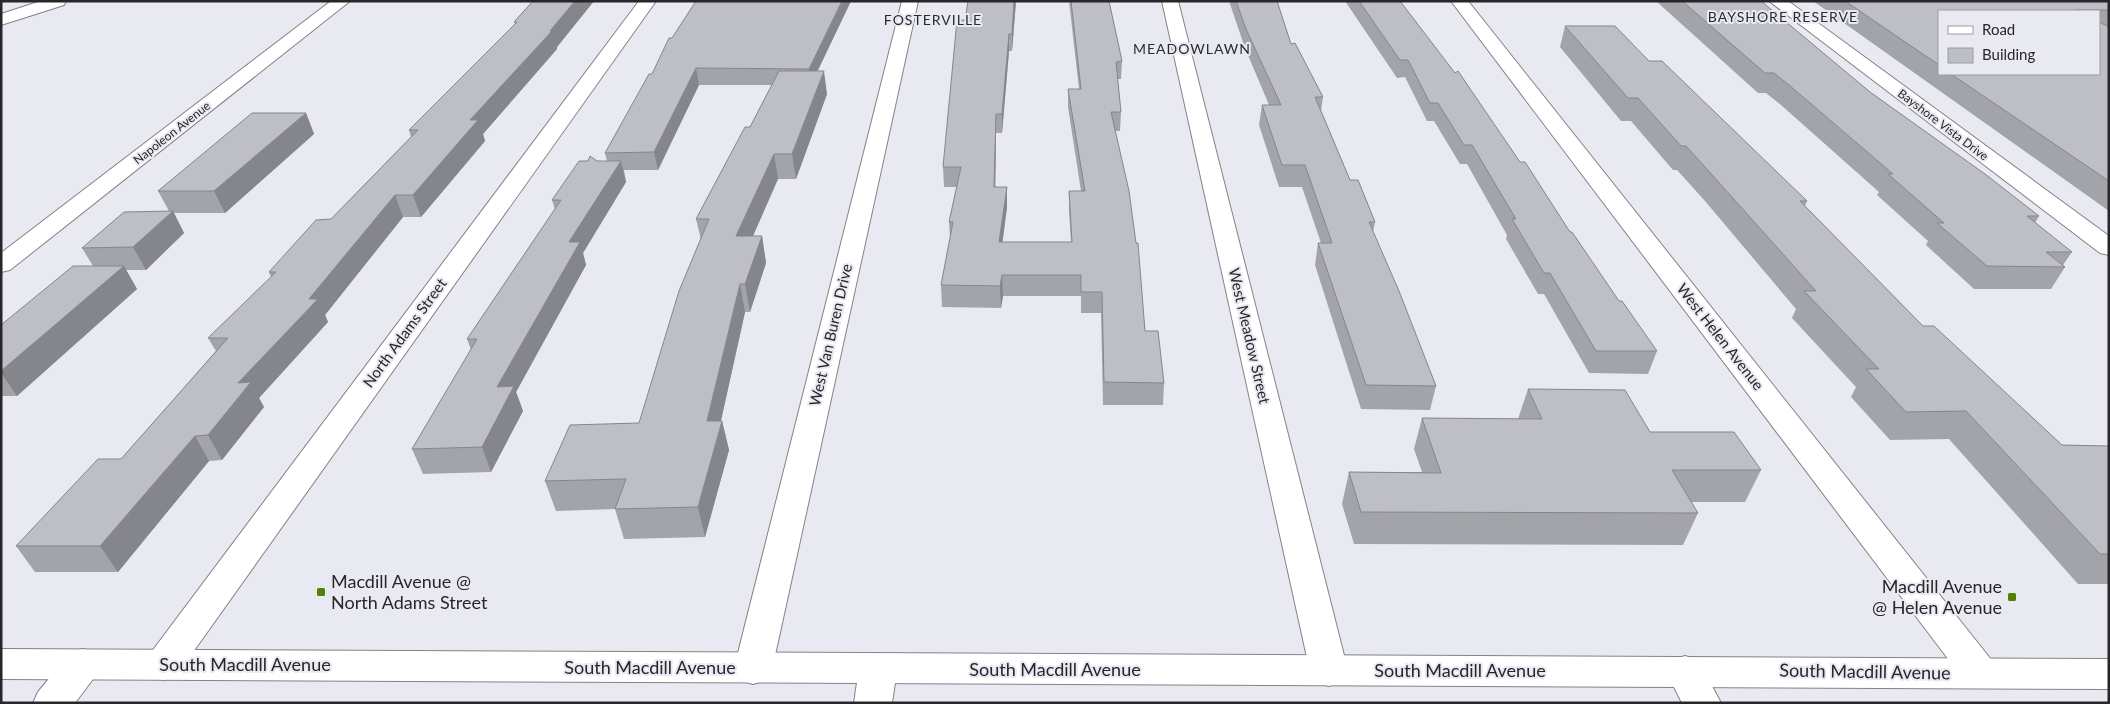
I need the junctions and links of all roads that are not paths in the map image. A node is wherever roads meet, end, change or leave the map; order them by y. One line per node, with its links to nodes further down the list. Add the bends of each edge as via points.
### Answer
1 (58, 1): 8 (street)
2 (342, 1): 10 (street, Napoleon Avenue)
3 (648, 1): 13 (street, North Adams Street)
4 (910, 1): 14 (street, West Van Buren Drive)
5 (1170, 1): 15 (street, West Meadow Street)
6 (1460, 1): 17 (street, West Helen Avenue)
7 (1778, 1): 9 (street, Bayshore Vista Drive)
8 (1, 20)
9 (2109, 248)
10 (1, 265)
11 (1, 664): 12 (street, South Macdill Avenue)
12 (83, 664): 13 (street, South Macdill Avenue); 20 (street)
13 (163, 665): 14 (street, South Macdill Avenue)
14 (752, 669): 19 (street, South Macdill Avenue)
15 (1329, 671): 16 (street, South Macdill Avenue); 19 (street, South Macdill Avenue)
16 (1685, 671): 17 (street, South Macdill Avenue); 21 (street)
17 (1980, 673): 18 (street, South Macdill Avenue)
18 (2109, 674)
19 (876, 686)
20 (52, 703)
21 (1702, 703)

